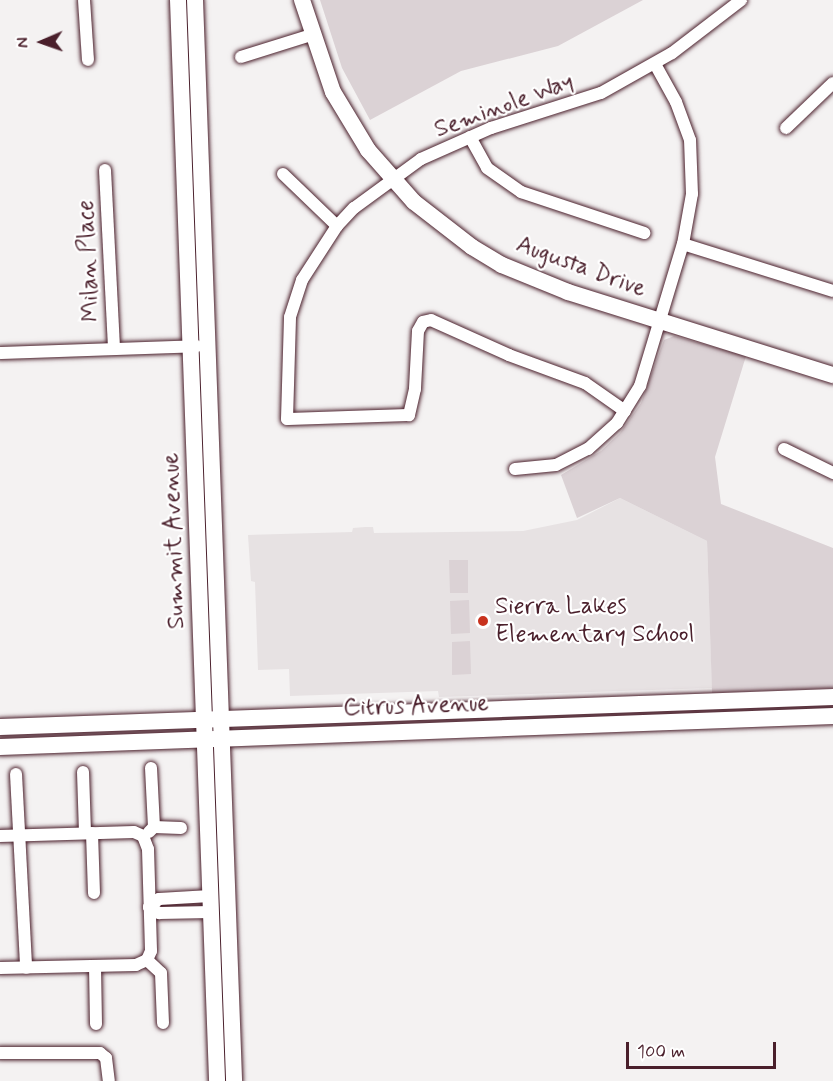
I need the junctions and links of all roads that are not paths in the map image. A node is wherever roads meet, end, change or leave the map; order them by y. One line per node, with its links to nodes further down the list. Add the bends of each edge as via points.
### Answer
1 (84, 0): 8 (street)
2 (178, 0): 21 (main road, Summit Avenue)
3 (195, 0): 22 (main road, Summit Avenue)
4 (302, 0): 6 (main road, Augusta Drive)
5 (741, 0): 9 (street, Seminole Way)
6 (311, 35): 7 (street); 15 (main road, Augusta Drive, via 348,120)
7 (241, 57)
8 (88, 60)
9 (655, 64): 12 (street, Seminole Way, via 580,103); 18 (street, via 676,102 690,140 692,194)
10 (833, 83): 11 (street)
11 (786, 128)
12 (470, 137): 15 (street, Seminole Way, via 422,159); 17 (street, via 487,168 521,192)
13 (105, 170): 23 (street, Milan Place)
14 (283, 174): 16 (street)
15 (394, 180): 16 (street, Seminole Way, via 354,208); 20 (main road, Augusta Drive, via 447,230 502,265 568,292)
16 (337, 226): 26 (street, Seminole Way, via 302,280 290,317 287,419 409,415 415,389 418,332 423,322 441,321 509,356 585,383)
17 (644, 233)
18 (683, 244): 19 (street); 20 (street)
19 (833, 291)
20 (659, 320): 25 (main road, Augusta Drive); 26 (street, via 640,386)
21 (190, 346): 22 (street); 23 (street); 32 (main road, Summit Avenue)
22 (208, 346): 32 (main road, Summit Avenue)
23 (114, 349): 24 (street)
24 (0, 353)
25 (833, 375)
26 (625, 411): 28 (street, via 604,437 573,459 541,469)
27 (784, 449): 29 (street)
28 (516, 469)
29 (833, 473)
30 (833, 697): 32 (main road, Citrus Avenue)
31 (833, 716): 34 (main road, Citrus Avenue)
32 (213, 719): 33 (main road, Citrus Avenue); 34 (main road, Summit Avenue)
33 (0, 727)
34 (214, 737): 35 (main road, Citrus Avenue); 47 (main road, Summit Avenue); 59 (main road, Summit Avenue)
35 (0, 747)
36 (151, 768): 39 (street)
37 (83, 772): 41 (street)
38 (16, 774): 42 (street)
39 (154, 827): 40 (street); 44 (street)
40 (181, 828)
41 (89, 833): 42 (street); 44 (street, via 134,832); 45 (street)
42 (20, 835): 43 (street); 52 (street)
43 (0, 836)
44 (143, 836): 48 (street, via 148,849)
45 (94, 893)
46 (173, 898): 47 (street); 48 (street, via 159,899); 49 (street)
47 (211, 904): 49 (street); 58 (main road, Summit Avenue)
48 (149, 907): 49 (street, via 159,913); 50 (street)
49 (174, 913)
50 (147, 960): 51 (street, via 136,965); 54 (street, via 161,973)
51 (94, 966): 52 (street); 55 (street)
52 (26, 968): 53 (street)
53 (0, 969)
54 (163, 1023)
55 (96, 1024)
56 (0, 1053): 57 (street, via 100,1053 106,1058)
57 (109, 1081)
58 (217, 1081)
59 (234, 1081)

